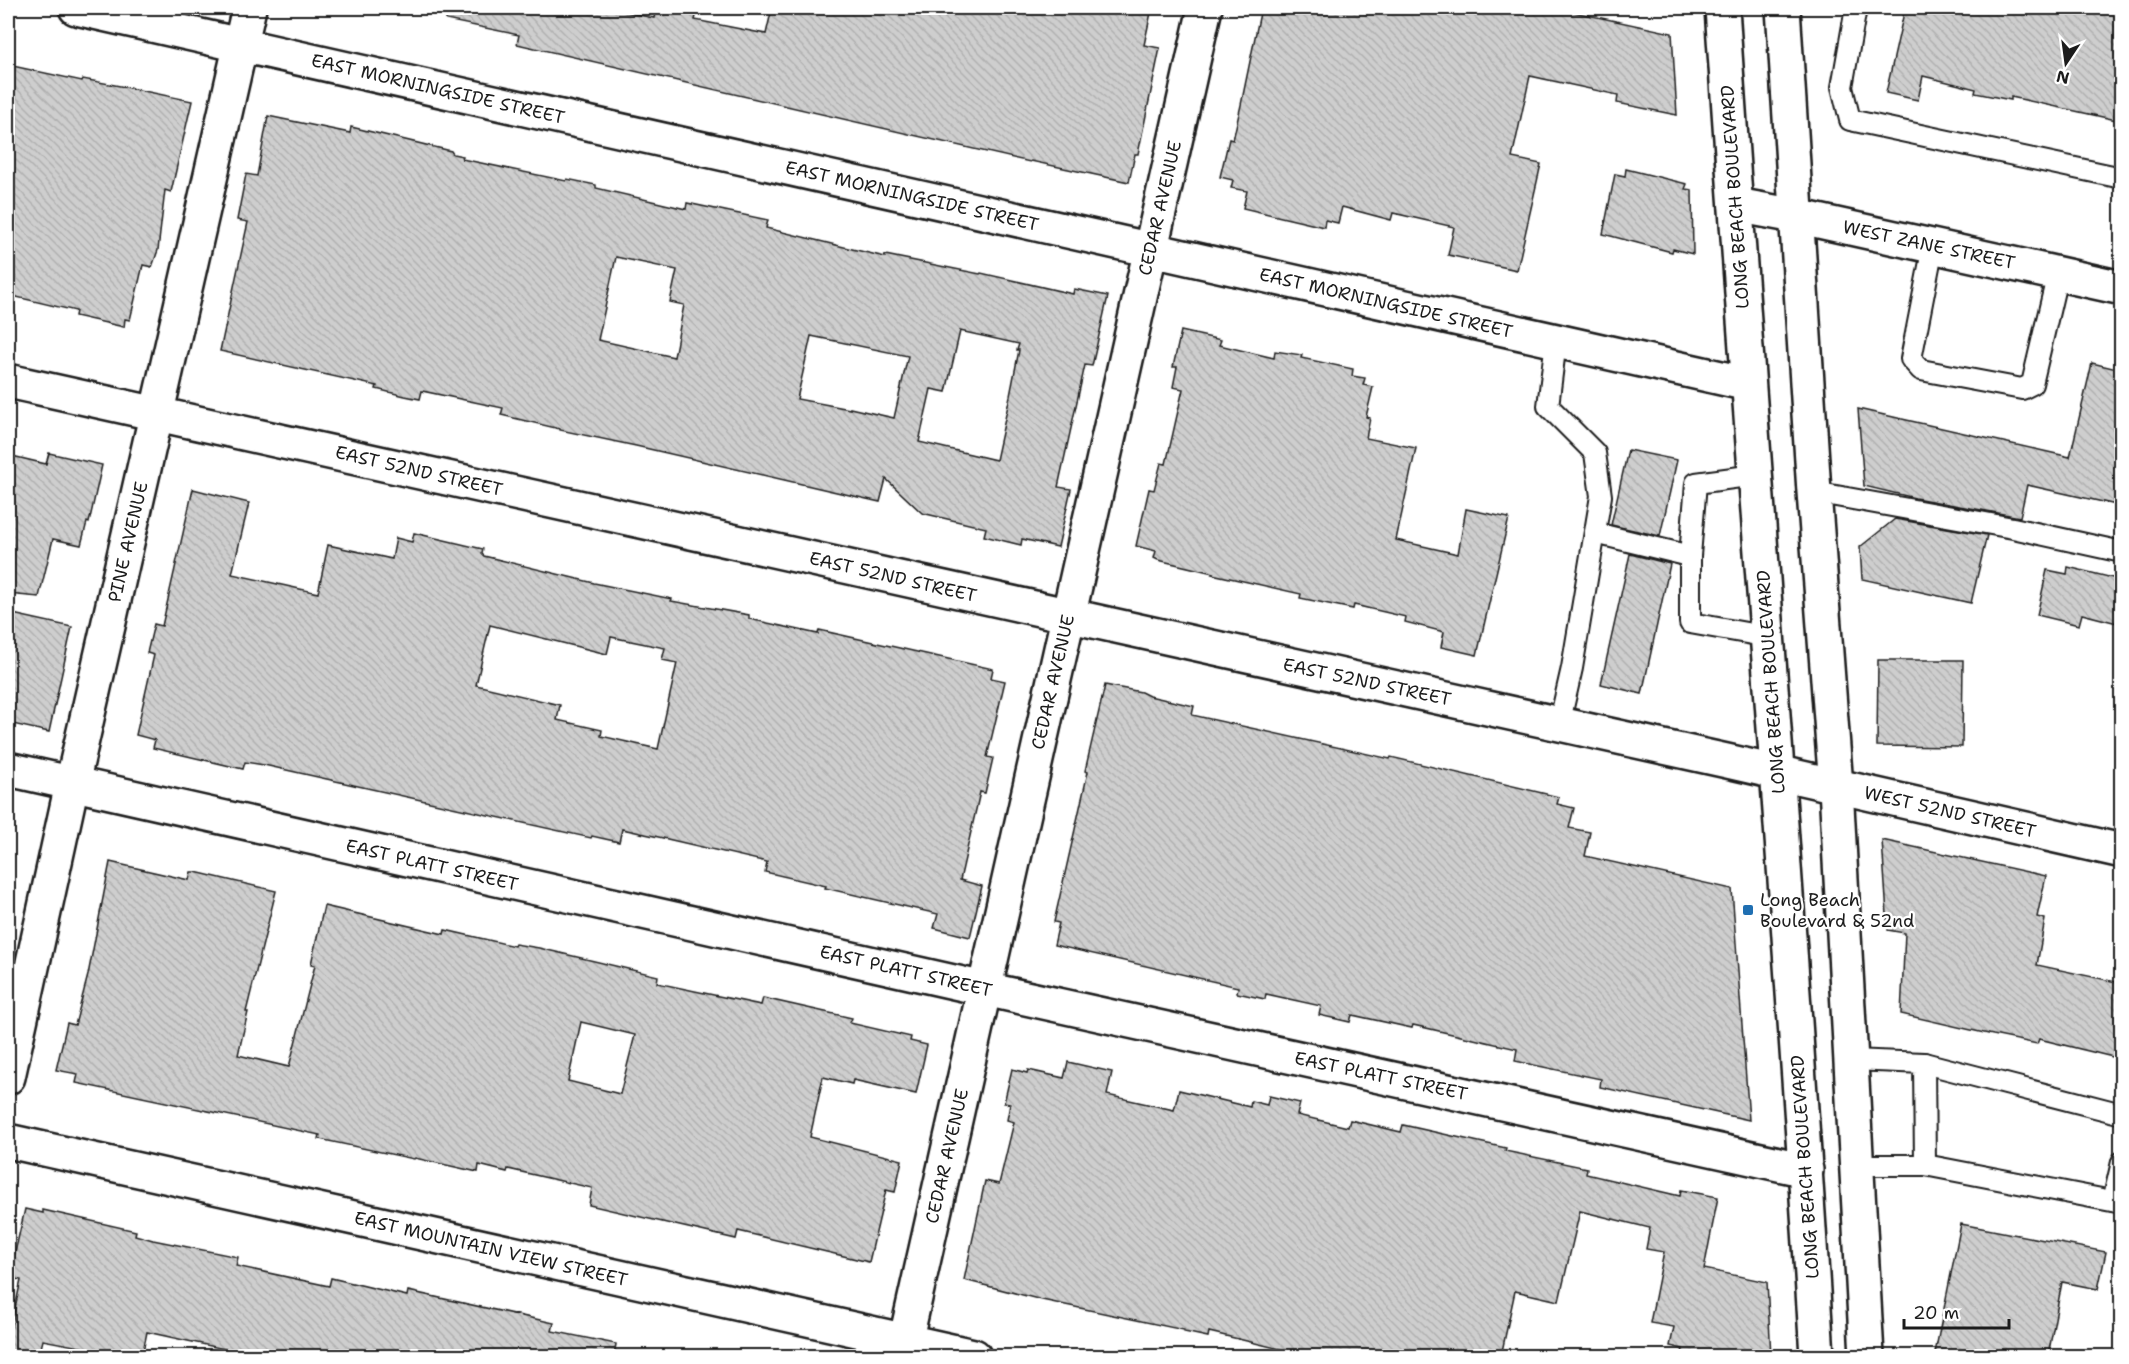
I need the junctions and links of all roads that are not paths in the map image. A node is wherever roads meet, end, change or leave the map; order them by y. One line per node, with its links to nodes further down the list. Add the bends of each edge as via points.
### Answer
1 (76, 8): 7 (street, EAST MORNINGSIDE STREET)
2 (249, 8): 7 (street, PINE AVENUE)
3 (1205, 8): 12 (street, CEDAR AVENUE)
4 (1722, 8): 9 (street, LONG BEACH BOULEVARD)
5 (1784, 8): 10 (street)
6 (1856, 8): 8 (lane, via 1842,87 1850,120)
7 (241, 45): 12 (street, EAST MORNINGSIDE STREET); 18 (street, PINE AVENUE)
8 (2121, 178)
9 (1736, 205): 10 (street, WEST ZANE STREET); 17 (street, LONG BEACH BOULEVARD)
10 (1796, 216): 11 (street, WEST ZANE STREET); 20 (street)
11 (1933, 246): 13 (street, WEST ZANE STREET); 13 (lane, via 1911,359 1921,370 2022,389 2031,384)
12 (1150, 250): 15 (street, EAST MORNINGSIDE STREET); 24 (street, CEDAR AVENUE)
13 (2058, 273): 14 (street, WEST ZANE STREET)
14 (2120, 281)
15 (1556, 341): 17 (street, EAST MORNINGSIDE STREET); 21 (lane, via 1548,406 1595,453 1601,496)
16 (8, 381): 18 (street, EAST 52ND STREET)
17 (1748, 384): 19 (street, LONG BEACH BOULEVARD)
18 (158, 413): 24 (street, EAST 52ND STREET); 29 (street, PINE AVENUE)
19 (1755, 476): 23 (lane, via 1696,483); 25 (street, LONG BEACH BOULEVARD)
20 (1814, 492): 22 (lane); 30 (street)
21 (1594, 533): 23 (lane); 26 (lane)
22 (2121, 552)
23 (1690, 555): 25 (lane, via 1689,623)
24 (1068, 616): 26 (street, EAST 52ND STREET); 32 (street, CEDAR AVENUE)
25 (1768, 637): 28 (street, LONG BEACH BOULEVARD)
26 (1559, 725): 28 (street, EAST 52ND STREET)
27 (8, 770): 29 (street, EAST PLATT STREET)
28 (1778, 773): 30 (street, WEST 52ND STREET); 41 (street, LONG BEACH BOULEVARD)
29 (72, 784): 32 (street, EAST PLATT STREET); 35 (street, PINE AVENUE)
30 (1836, 787): 31 (street, WEST 52ND STREET); 33 (street)
31 (2121, 851)
32 (984, 989): 41 (street, EAST PLATT STREET); 43 (street, CEDAR AVENUE)
33 (1851, 1060): 34 (lane); 39 (street)
34 (1924, 1064): 36 (lane); 40 (lane)
35 (8, 1077)
36 (2121, 1114)
37 (8, 1141): 43 (street, EAST MOUNTAIN VIEW STREET)
38 (2121, 1162): 42 (lane)
39 (1857, 1165): 40 (lane); 46 (street)
40 (1925, 1165): 42 (lane)
41 (1806, 1170): 45 (street, LONG BEACH BOULEVARD)
42 (2117, 1202)
43 (904, 1349): 44 (street, EAST MOUNTAIN VIEW STREET)
44 (974, 1356)
45 (1817, 1356)
46 (1867, 1356)

